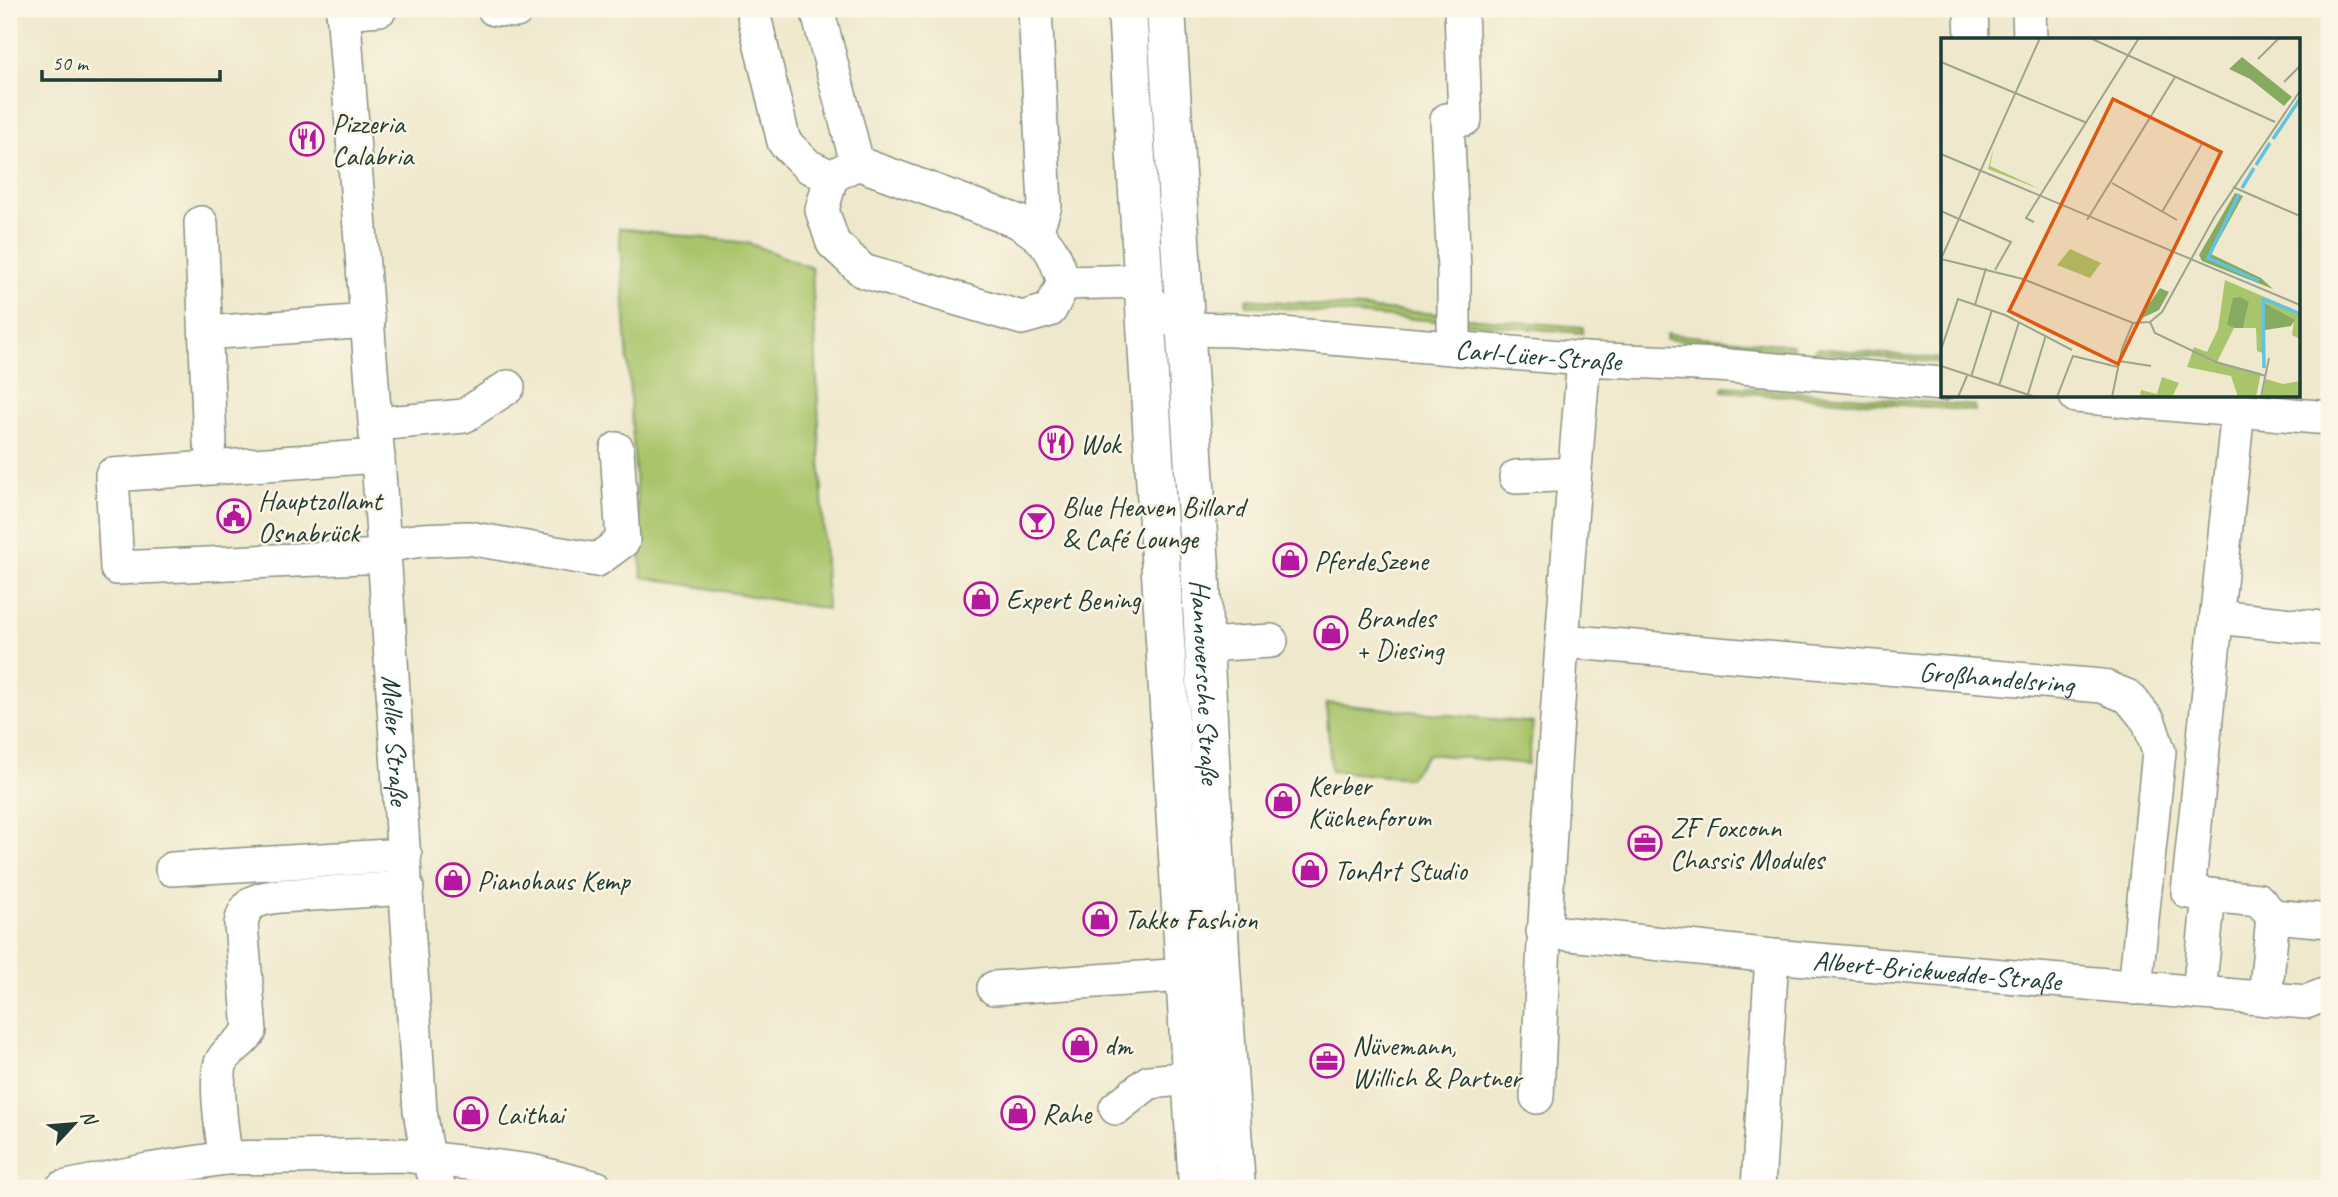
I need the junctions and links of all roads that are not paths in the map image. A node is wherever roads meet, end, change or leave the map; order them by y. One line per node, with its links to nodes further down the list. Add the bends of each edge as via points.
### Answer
1 (380, 9): 10 (street)
2 (757, 9): 13 (street, via 754,16 785,142 808,166)
3 (817, 9): 13 (street)
4 (1035, 9): 15 (street, via 1045,205)
5 (1127, 9): 17 (main road, Hannoversche Straße)
6 (1166, 9): 19 (main road, Hannoversche Straße)
7 (1461, 9): 21 (street, via 1465,119 1447,120)
8 (1970, 9): 11 (street)
9 (2029, 9): 12 (street)
10 (343, 10): 18 (street, Meller Straße)
11 (1972, 38)
12 (2030, 38)
13 (844, 170): 15 (street, via 1017,221); 16 (street, via 822,210 833,243 863,271 1022,318 1050,310)
14 (201, 223): 20 (street)
15 (1035, 232): 16 (street, via 1056,256)
16 (1064, 283): 17 (street)
17 (1144, 290): 19 (street); 48 (main road, Hannoversche Straße)
18 (368, 321): 20 (street); 29 (street, Meller Straße)
19 (1186, 329): 21 (street, Carl-Lüer-Straße); 39 (main road, Hannoversche Straße)
20 (206, 333): 30 (street)
21 (1454, 348): 22 (street, Carl-Lüer-Straße)
22 (1584, 359): 23 (street, Carl-Lüer-Straße); 32 (street)
23 (1941, 384)
24 (508, 387): 29 (street, via 464,416)
25 (2099, 397): 26 (street)
26 (2190, 401): 27 (street)
27 (2238, 410): 28 (street); 35 (street)
28 (2329, 418)
29 (377, 440): 34 (street, Meller Straße); 34 (street, via 112,475 117,568)
30 (210, 442)
31 (617, 449): 34 (street, via 623,541 597,560 468,538 421,540)
32 (1574, 474): 33 (street); 38 (street)
33 (1516, 477)
34 (384, 551): 41 (street, Meller Straße)
35 (2217, 617): 36 (street); 43 (street, via 2188,892)
36 (2329, 629)
37 (1271, 641): 39 (street)
38 (1562, 641): 46 (street); 50 (street, Großhandelsring, via 2102,686 2129,697 2149,722 2159,752)
39 (1204, 645): 62 (main road, Hannoversche Straße)
40 (172, 869): 41 (street)
41 (406, 872): 42 (street); 57 (street, via 263,898 243,911 250,1031 221,1064); 58 (street, Meller Straße, via 420,1111)
42 (278, 880)
43 (2209, 895): 44 (street, via 2258,900); 51 (street)
44 (2273, 916): 45 (street); 53 (street)
45 (2329, 921)
46 (1543, 932): 47 (street, Albert-Brickwedde-Straße); 55 (street)
47 (1772, 956): 50 (street, Albert-Brickwedde-Straße); 63 (street)
48 (1185, 975): 49 (street); 54 (main road, Hannoversche Straße)
49 (994, 988)
50 (2136, 988): 51 (street, Albert-Brickwedde-Straße)
51 (2199, 993): 53 (street, Albert-Brickwedde-Straße)
52 (2329, 993): 53 (street, Albert-Brickwedde-Straße, via 2306,1002)
53 (2265, 999)
54 (1191, 1078): 56 (street, via 1149,1082); 61 (main road, Hannoversche Straße)
55 (1536, 1097)
56 (1116, 1108)
57 (225, 1158): 58 (street, via 403,1155); 59 (street)
58 (434, 1173): 60 (street, via 531,1171)
59 (62, 1188)
60 (597, 1188)
61 (1198, 1188)
62 (1236, 1188)
63 (1758, 1188)

